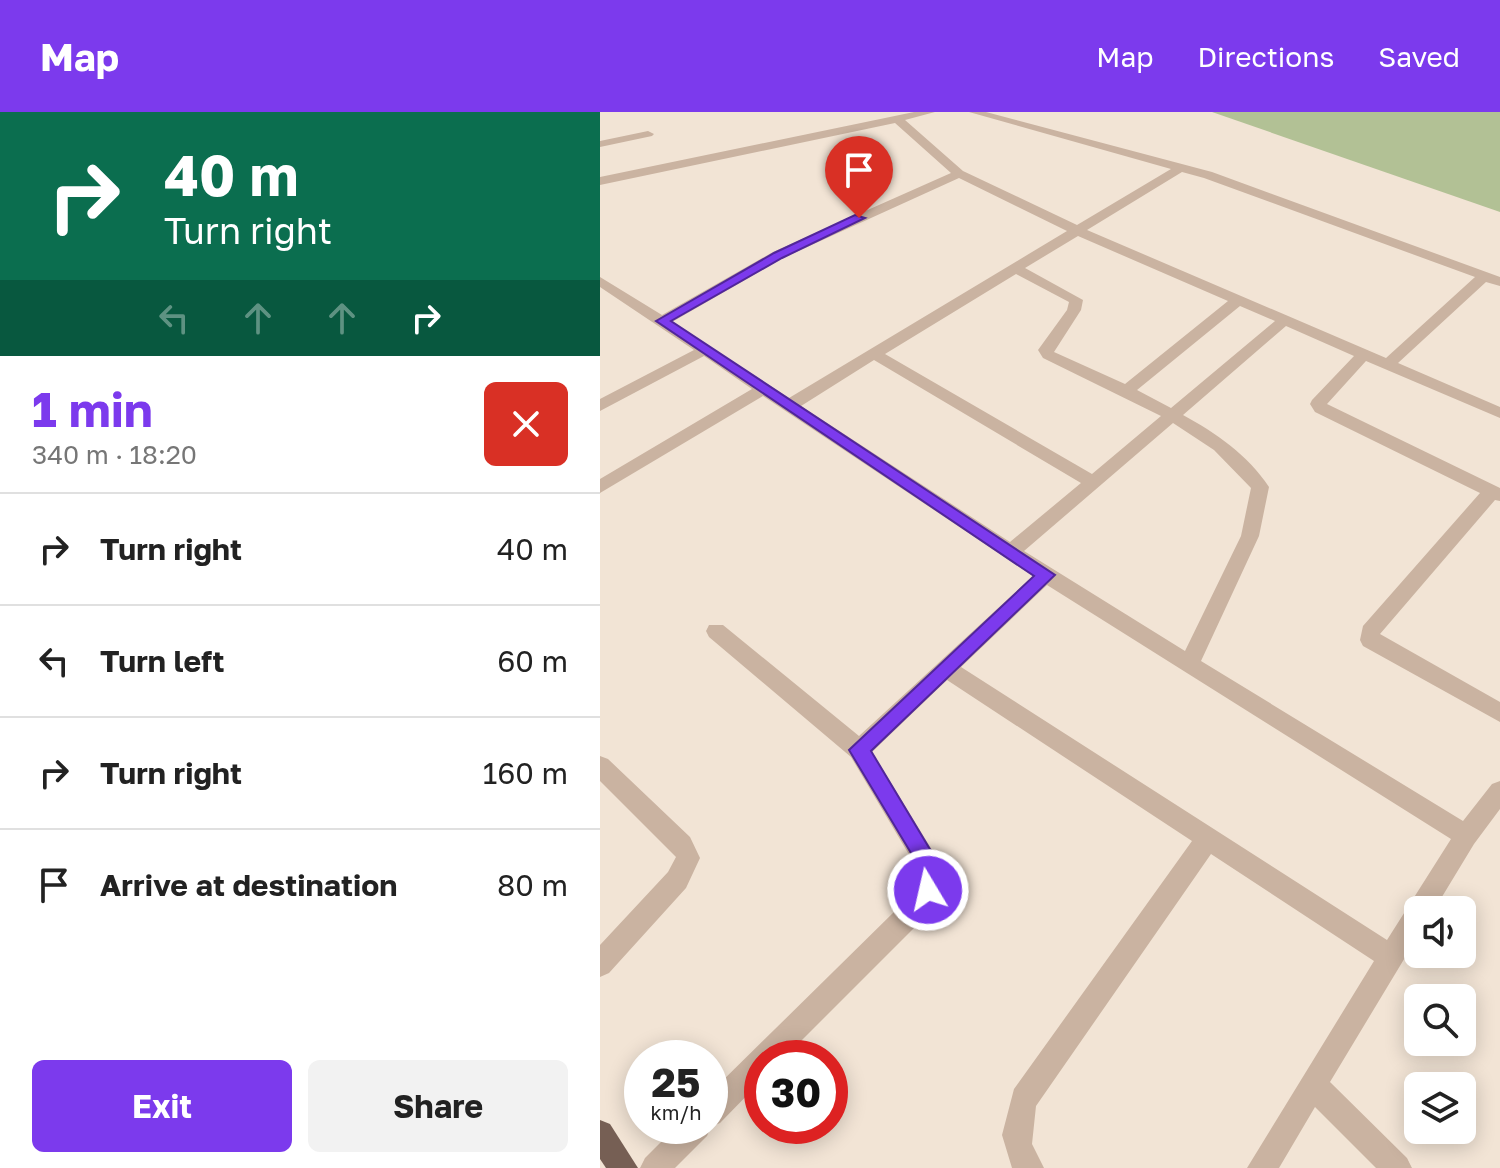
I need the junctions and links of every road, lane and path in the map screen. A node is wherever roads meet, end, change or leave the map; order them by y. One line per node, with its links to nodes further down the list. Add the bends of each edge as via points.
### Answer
1 (930, 112): 3 (street)
2 (974, 112): 6 (street)
3 (895, 117): 7 (street); 8 (street)
4 (648, 134): 5 (street)
5 (600, 144)
6 (1180, 168): 9 (street); 11 (street)
7 (959, 174): 9 (street); 16 (street, via 778,255)
8 (600, 181)
9 (1076, 230): 10 (street); 14 (street)
10 (1013, 267): 19 (street); 22 (street, via 1078,305 1045,350 1048,355)
11 (1484, 276): 13 (street); 20 (street)
12 (600, 281): 16 (street)
13 (1500, 282)
14 (1238, 300): 15 (street); 22 (street)
15 (1285, 320): 18 (street); 26 (street)
16 (662, 321): 17 (street)
17 (704, 350): 21 (street); 24 (street)
18 (1365, 353): 20 (street); 29 (street, via 1318,404 1321,408)
19 (874, 354): 23 (street); 27 (street)
20 (1390, 363): 25 (street)
21 (763, 389): 23 (street); 28 (street)
22 (1125, 392): 26 (street)
23 (790, 405): 30 (street)
24 (600, 406)
25 (1500, 413)
26 (1174, 416): 27 (street); 33 (street, via 1248,469 1260,487 1250,536)
27 (1094, 483): 30 (street)
28 (600, 487)
29 (1496, 493): 35 (street, via 1370,632 1370,640)
30 (1011, 552): 31 (street)
31 (1046, 575): 33 (street); 34 (street)
32 (716, 631): 36 (street)
33 (1189, 664): 39 (street)
34 (948, 670): 36 (street); 40 (street)
35 (1500, 713)
36 (859, 750): 45 (street, via 932,871 928,890)
37 (600, 766): 44 (street, via 682,845 688,858 677,880)
38 (1500, 791): 39 (street)
39 (1466, 836): 41 (street)
40 (1208, 839): 43 (street); 53 (street, via 1024,1099 1015,1128 1021,1159)
41 (1429, 896)
42 (1404, 936): 43 (street)
43 (1391, 957): 47 (street)
44 (600, 964)
45 (784, 1040)
46 (744, 1080): 48 (street)
47 (1313, 1085): 54 (street); 55 (street)
48 (728, 1095)
49 (600, 1134): 51 (main road)
50 (679, 1144): 52 (street)
51 (623, 1168)
52 (655, 1168)
53 (1029, 1168)
54 (1262, 1168)
55 (1397, 1168)

